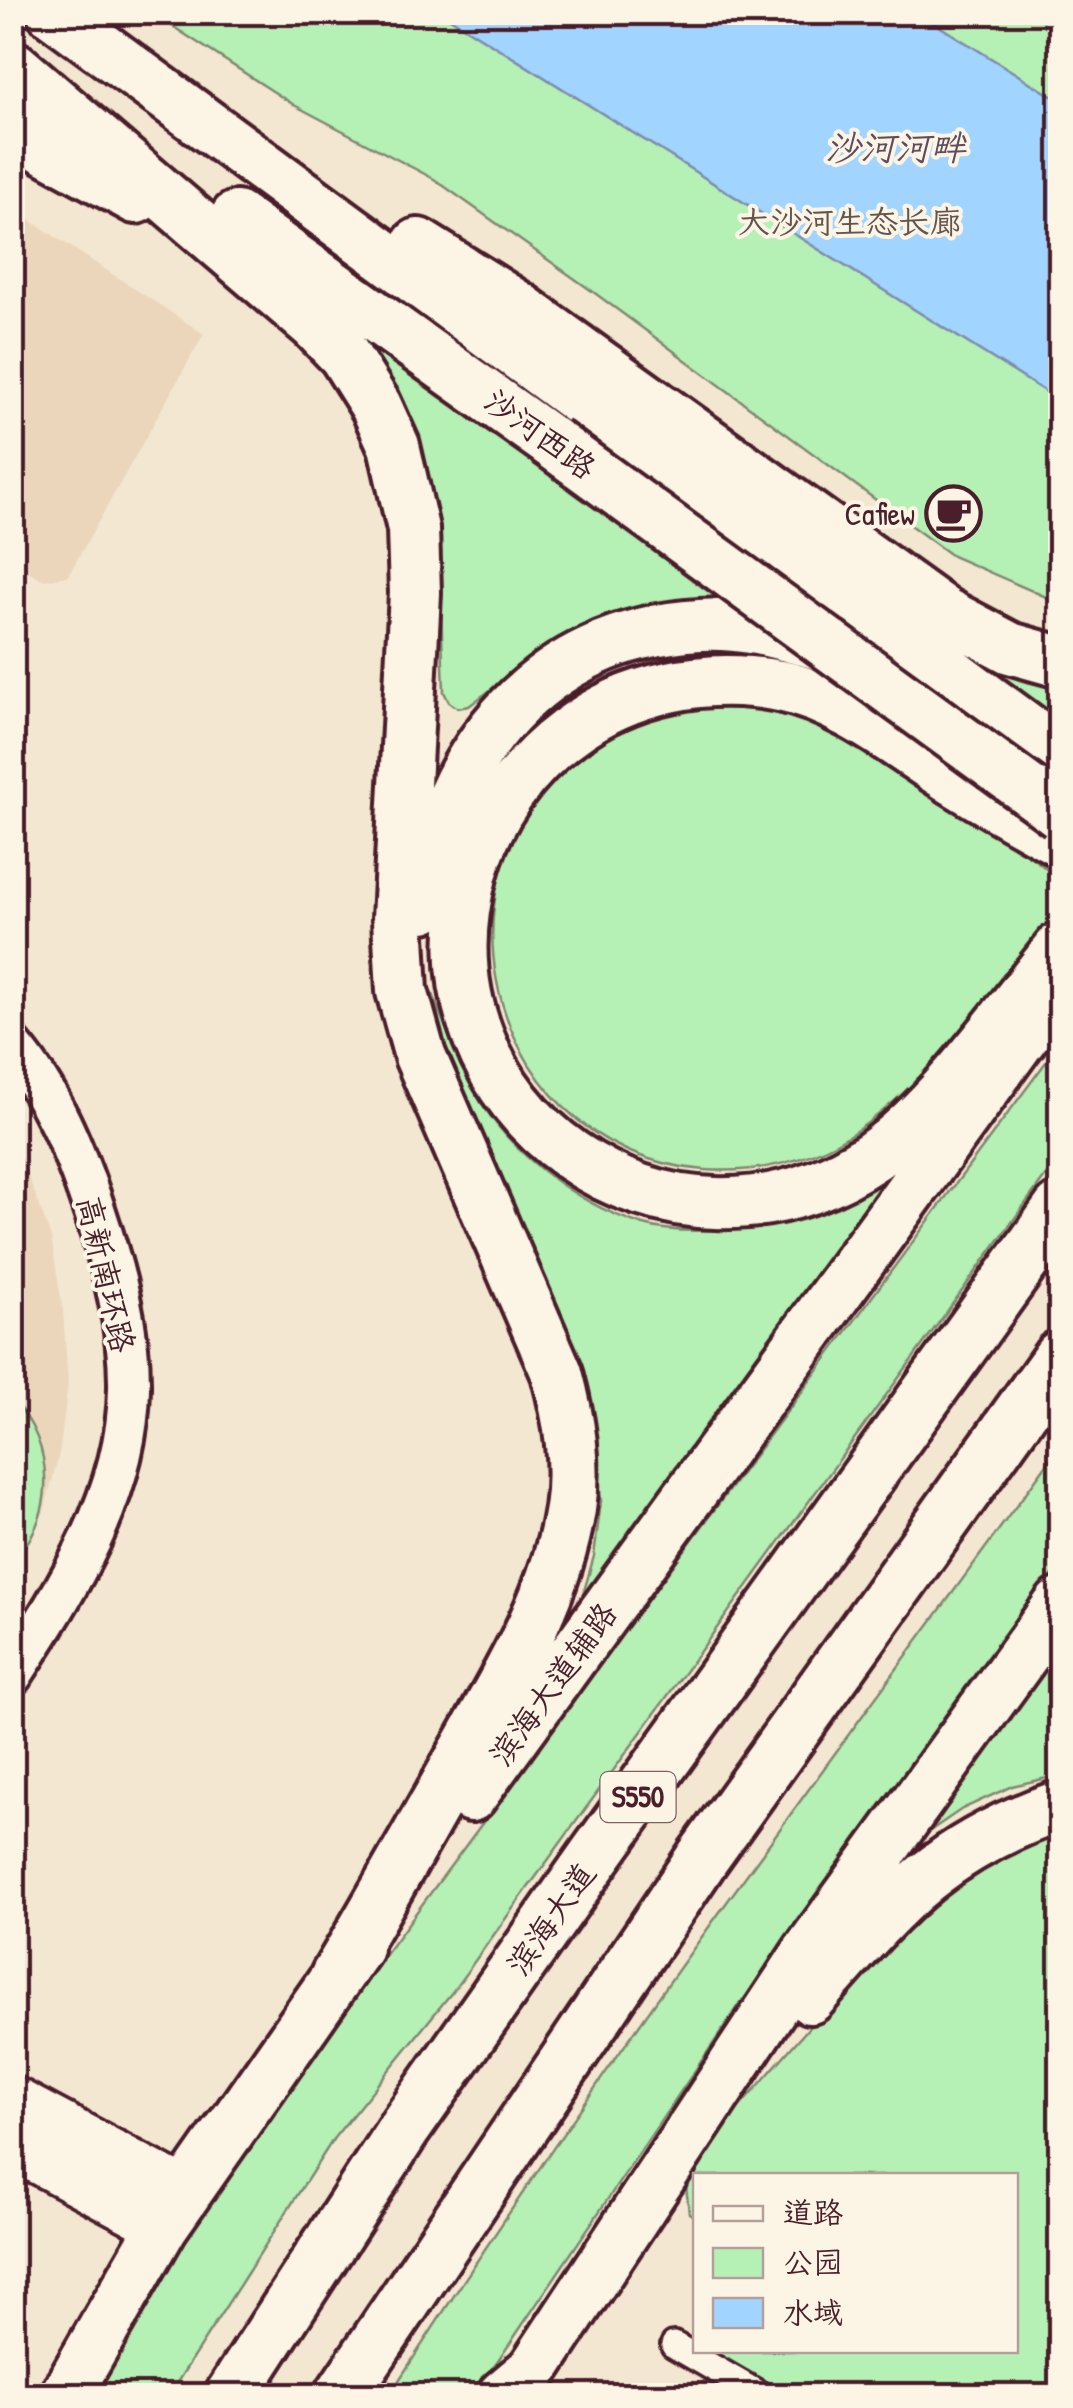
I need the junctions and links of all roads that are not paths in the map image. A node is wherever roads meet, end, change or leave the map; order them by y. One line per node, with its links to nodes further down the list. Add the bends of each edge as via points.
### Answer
1 (53, 12): 5 (main road, via 198,116 482,282)
2 (14, 66): 4 (main road); 8 (main road, 沙河西路, bridge, via 192,185)
3 (12, 130): 4 (main road, via 137,199)
4 (282, 295): 10 (main road, via 344,355 376,406 394,446 410,515)
5 (594, 386): 6 (main road, via 944,613 1010,648); 7 (main road, 沙河西路, via 674,469)
6 (1060, 662)
7 (1060, 757): 10 (main road, via 856,654 776,632 704,624 649,630 599,645 547,675 504,715 468,767)
8 (1060, 812)
9 (1060, 841): 11 (main road, via 822,700 784,687 708,681 665,687 586,719 551,746 504,800 478,851 461,938 474,1026 517,1106 553,1144 622,1185 710,1204 799,1193 877,1154 940,1093)
10 (414, 873): 19 (main road, via 398,957 402,992 420,1056 558,1373 570,1420 570,1506 560,1554 520,1652)
11 (1060, 948)
12 (1060, 985): 19 (main road, 滨海大道辅路)
13 (12, 1047): 17 (street, 高新南环路, via 56,1113 80,1168 109,1260 129,1386 118,1460 95,1529)
14 (1060, 1209): 21 (highway, 滨海大道 / S550)
15 (1060, 1357): 30 (highway, S550, via 703,1857)
16 (1060, 1604): 23 (main road, via 809,1951)
17 (12, 1674)
18 (1060, 1806): 23 (main road, via 971,1843 898,1900)
19 (336, 1976): 24 (main road, 滨海大道辅路)
20 (12, 2099): 24 (main road)
21 (405, 2127): 28 (highway, via 264,2291); 29 (highway, 滨海大道 / S550)
22 (12, 2147): 24 (main road)
23 (652, 2185): 26 (main road)
24 (174, 2209): 27 (main road, 滨海大道辅路)
25 (674, 2345): 31 (street)
26 (516, 2388)
27 (65, 2396)
28 (192, 2396)
29 (231, 2396)
30 (342, 2396)
31 (762, 2396)

